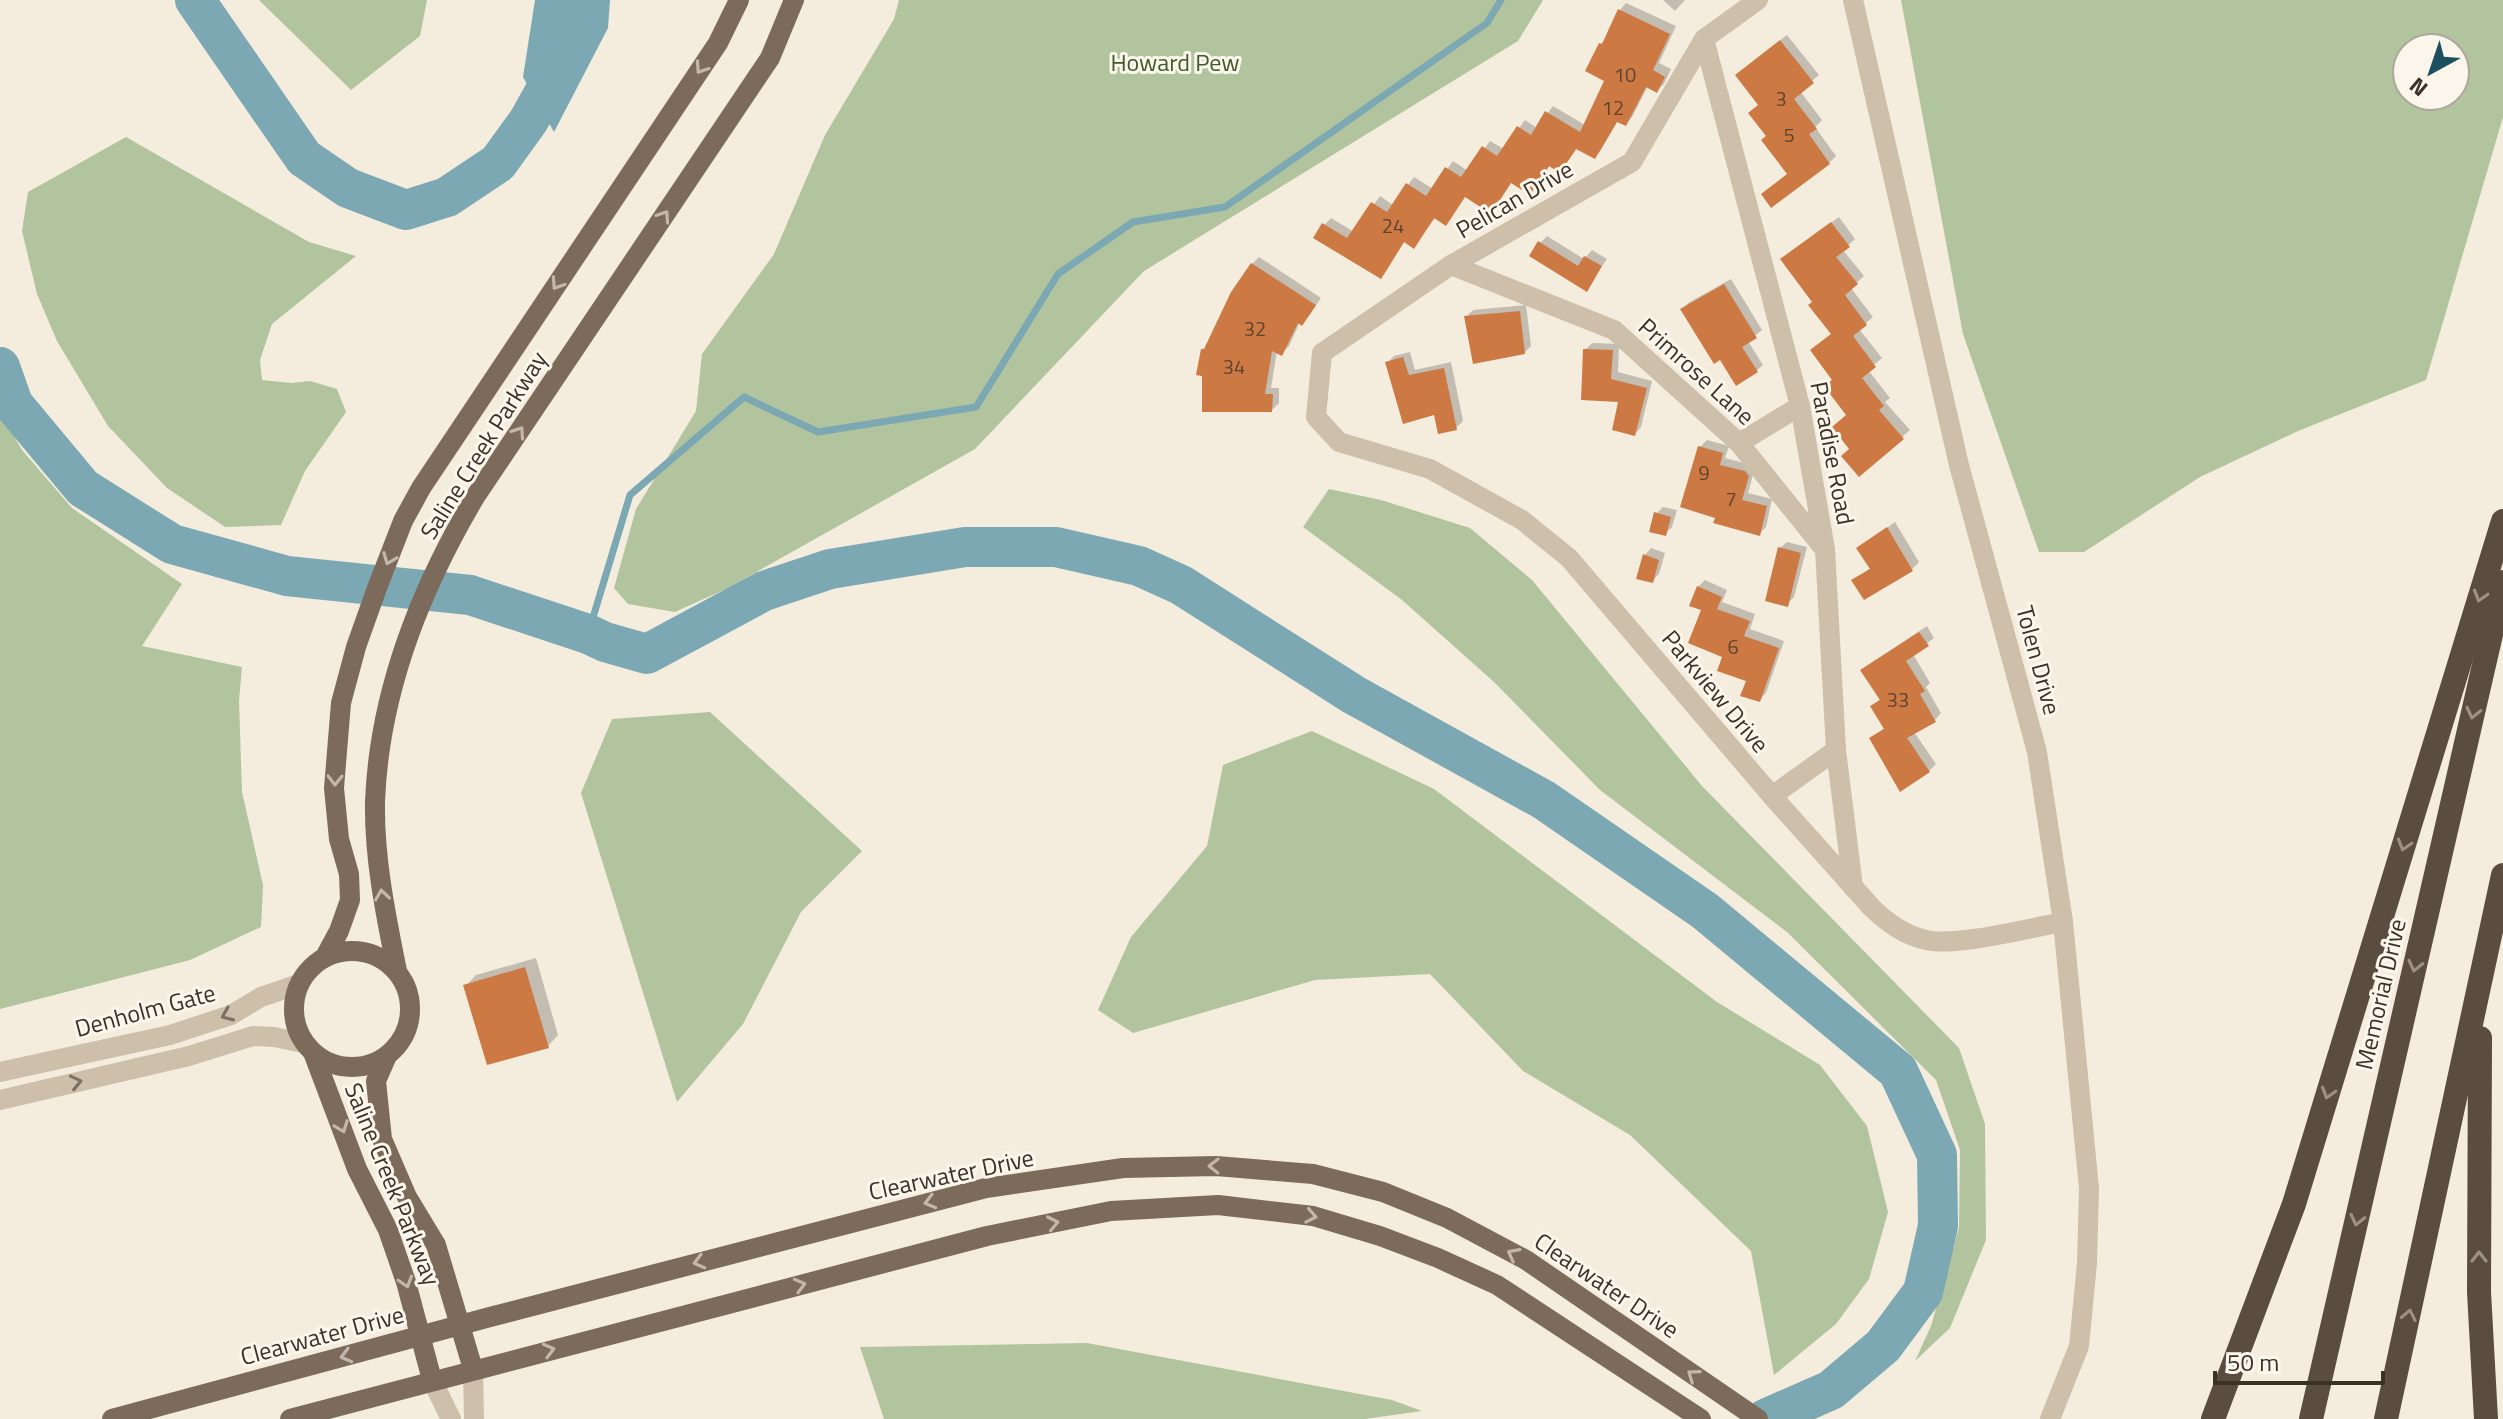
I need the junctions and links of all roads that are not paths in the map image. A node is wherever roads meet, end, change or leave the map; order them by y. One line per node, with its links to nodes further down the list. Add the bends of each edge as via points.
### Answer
1 (739, 0): 18 (main road, Saline Creek Parkway, one-way to 18, via 718,43 403,521 341,703 334,788 350,900)
2 (794, 0): 19 (main road, Saline Creek Parkway, one-way to 2, via 381,893 375,803 391,698 425,594 475,497 770,58)
3 (1758, 0): 5 (street, Pelican Drive)
4 (1853, 0): 17 (street, Tolen Drive, via 1959,465 2037,752)
5 (1704, 39): 6 (street, Pelican Drive, via 1632,162); 7 (street, Paradise Road)
6 (1451, 265): 8 (street, Pelican Drive, via 1322,353 1316,417); 9 (street, Primrose Lane, via 1614,330)
7 (1800, 406): 9 (street); 11 (street, Paradise Road)
8 (1330, 432): 14 (street, Parkview Drive, via 1339,442 1430,469 1522,520 1569,558)
9 (1739, 443): 11 (street, Primrose Lane)
10 (2503, 521): 39 (highway, one-way to 39, via 2294,1204)
11 (1825, 549): 13 (street, Paradise Road)
12 (2503, 582): 40 (highway, Memorial Drive, one-way to 40)
13 (1836, 750): 14 (street); 16 (street, Paradise Road)
14 (1772, 796): 16 (street, Parkview Drive)
15 (2503, 875): 20 (highway)
16 (1853, 887): 17 (street, Parkview Drive, via 1890,925 1928,941 1950,942)
17 (2063, 922): 28 (street, Tolen Drive, via 2089,1188)
18 (325, 957): 19 (main road, via 364,952); 21 (main road)
19 (397, 971): 23 (main road, via 407,988 410,1017 400,1044)
20 (2482, 978): 41 (highway, one-way to 20); 42 (highway, one-way to 20, via 2479,1276)
21 (299, 984): 22 (main road, via 294,1022); 24 (street, Denholm Gate, one-way to 24, via 170,1035)
22 (308, 1049): 23 (main road, via 331,1064 350,1068); 25 (street, one-way to 22, via 253,1036); 27 (main road, Saline Creek Parkway, one-way to 27, via 388,1230)
23 (386, 1058): 26 (main road, Saline Creek Parkway, via 376,1081 382,1139 407,1197 436,1245)
24 (0, 1072)
25 (0, 1100)
26 (461, 1325): 27 (main road, Clearwater Drive); 29 (main road, Saline Creek Parkway); 36 (main road, Clearwater Drive, one-way to 26, via 1526,1260 1447,1218 1383,1192 1313,1174 1216,1166 1123,1168 986,1188)
27 (421, 1335): 30 (main road, Saline Creek Parkway); 31 (main road, Clearwater Drive, one-way to 31)
28 (2079, 1346): 37 (street, Tolen Drive); 38 (street, Tolen Drive)
29 (473, 1369): 30 (main road); 34 (street); 35 (main road, one-way to 35, via 987,1236 1111,1211 1218,1205 1313,1216 1438,1258 1497,1285)
30 (432, 1380): 32 (main road); 33 (street)
31 (112, 1419)
32 (290, 1419)
33 (451, 1419)
34 (474, 1419)
35 (1701, 1419)
36 (1758, 1419)
37 (2037, 1419)
38 (2050, 1419)
39 (2213, 1419)
40 (2311, 1419)
41 (2386, 1419)
42 (2486, 1419)

